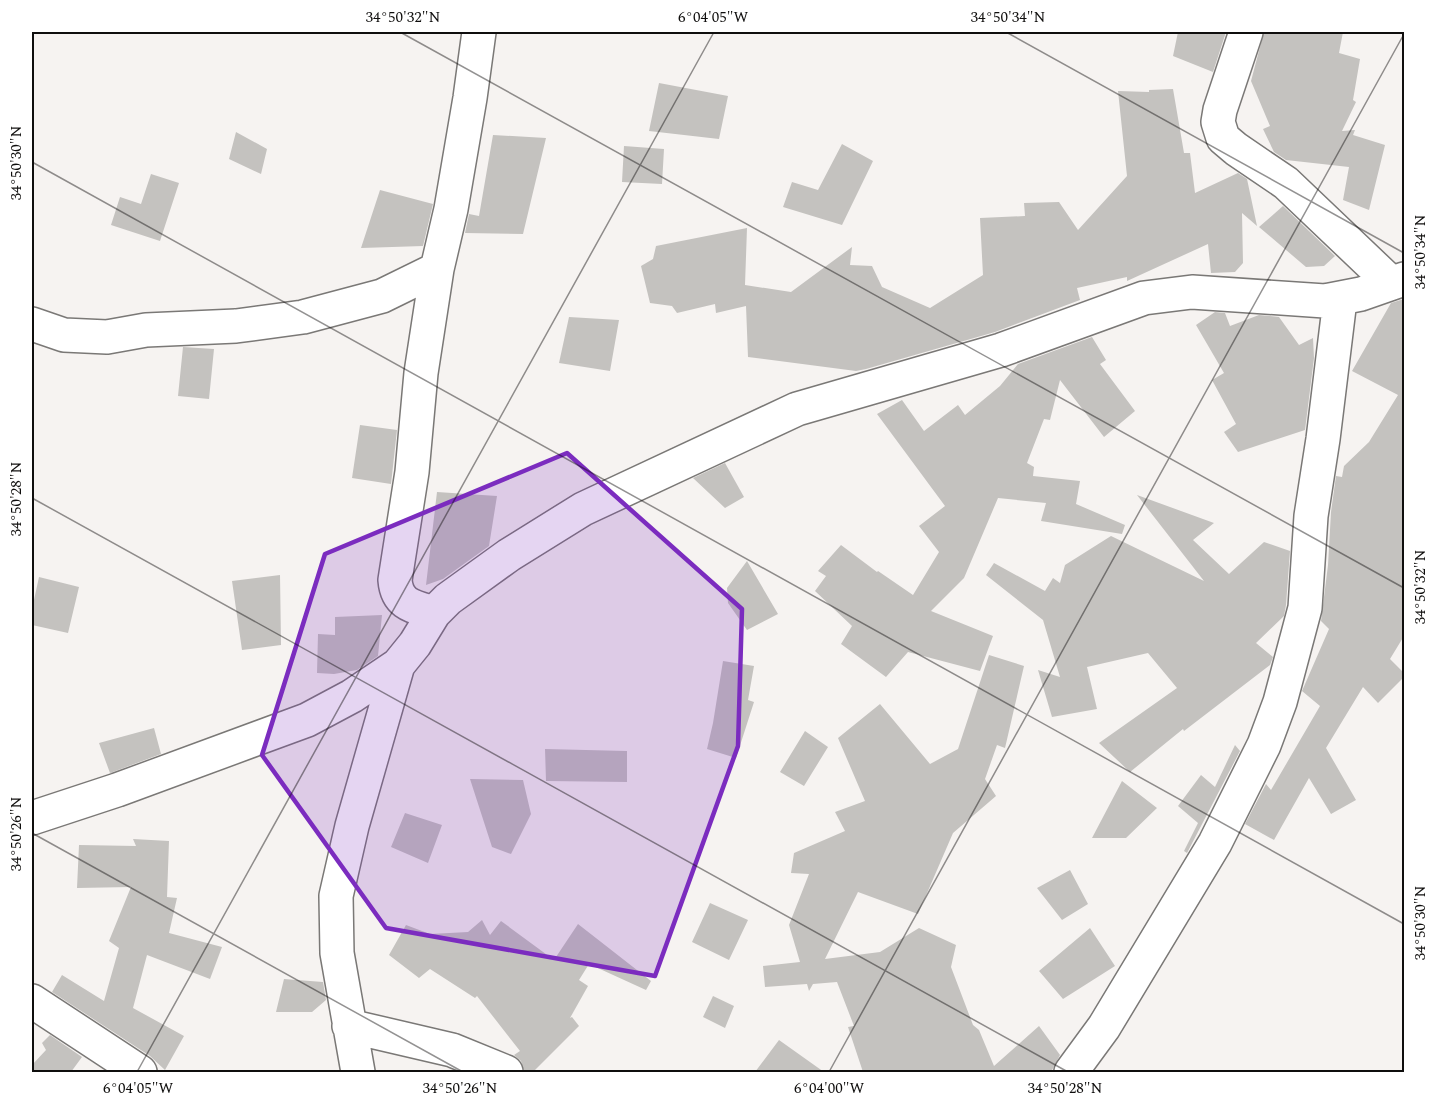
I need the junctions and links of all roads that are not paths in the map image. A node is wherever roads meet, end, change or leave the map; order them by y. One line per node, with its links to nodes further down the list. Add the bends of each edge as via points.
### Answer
1 (479, 32): 3 (street, via 451,209)
2 (1246, 32): 4 (street, via 1220,110 1218,122 1223,138 1286,183)
3 (437, 269): 6 (street, via 382,296 303,317 236,326 146,330 107,338 64,335); 7 (street, via 395,580 396,591 405,602)
4 (1398, 281): 5 (street)
5 (1340, 300): 7 (street, via 1192,292 1144,298 1001,350 797,409 583,509 509,555 448,599); 15 (street, via 1311,516 1305,608 1280,702 1264,745 1215,843 1104,1027)
6 (32, 324)
7 (434, 614): 8 (street)
8 (399, 664): 9 (street, via 307,720); 11 (street, via 336,896 337,954)
9 (32, 818)
10 (32, 1001): 12 (street)
11 (349, 1026): 13 (street); 14 (street, via 452,1050)
12 (140, 1072)
13 (358, 1072)
14 (506, 1072)
15 (1071, 1072)

